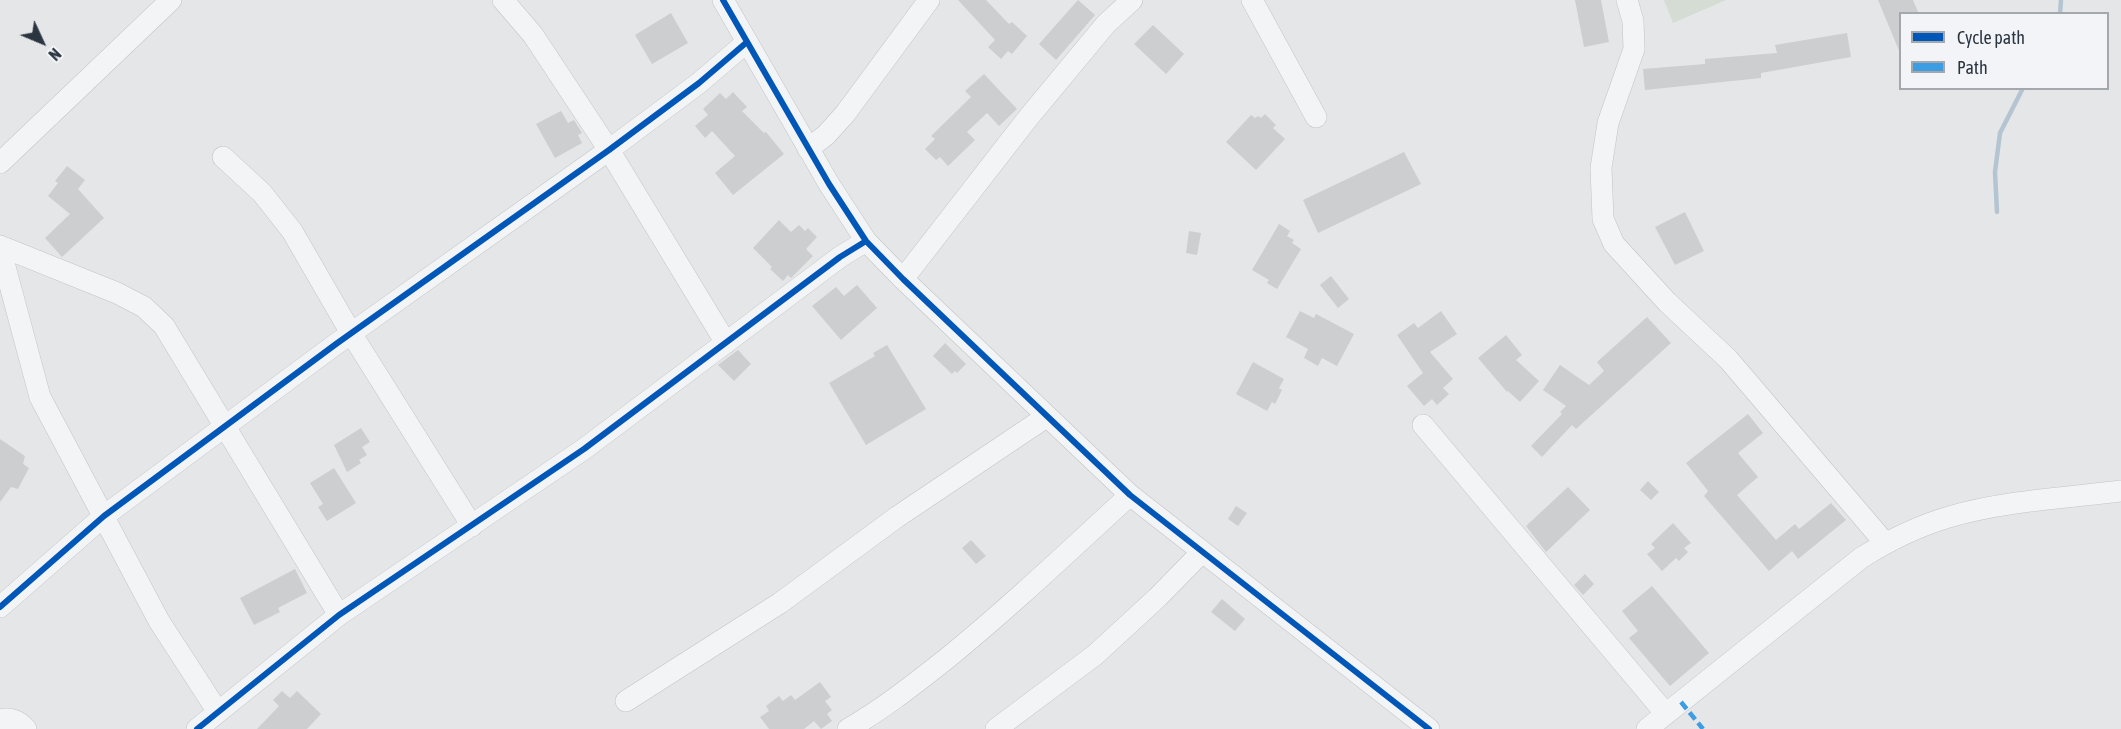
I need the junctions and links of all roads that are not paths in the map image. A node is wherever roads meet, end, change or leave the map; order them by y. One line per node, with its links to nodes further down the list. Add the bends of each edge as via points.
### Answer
1 (171, 0): 13 (street)
2 (502, 0): 11 (street, via 533,35)
3 (723, 0): 8 (street)
4 (929, 0): 10 (street, via 845,114)
5 (1132, 0): 16 (street, via 1106,24 1028,118)
6 (1252, 0): 9 (street)
7 (1627, 0): 26 (street, via 1634,49 1608,123 1601,168 1604,219 1614,244 1667,302 1728,359)
8 (747, 42): 10 (street); 11 (street)
9 (1316, 117)
10 (808, 149): 14 (street)
11 (609, 150): 17 (street); 18 (street)
12 (223, 157): 17 (street, via 262,192 292,231)
13 (0, 163)
14 (866, 241): 16 (street); 18 (street)
15 (0, 247): 21 (street, via 117,293 144,308 164,326); 24 (street, via 40,397)
16 (903, 279): 19 (street)
17 (351, 333): 21 (street); 25 (street)
18 (726, 343): 25 (street, via 584,449)
19 (1046, 417): 23 (street); 30 (street, via 897,517 780,603)
20 (1423, 425): 32 (street)
21 (224, 427): 24 (street); 29 (street)
22 (2121, 490): 26 (street, via 1989,507 1947,518)
23 (1130, 495): 27 (street); 36 (street, via 981,630 908,690)
24 (104, 516): 28 (street); 31 (street, via 159,621)
25 (471, 526): 29 (street)
26 (1885, 543): 32 (street)
27 (1202, 552): 37 (street, via 1095,655); 38 (street)
28 (0, 607)
29 (339, 615): 31 (street)
30 (626, 701)
31 (218, 712): 35 (street)
32 (1666, 714): 39 (street)
33 (0, 720): 34 (street, via 21,723)
34 (26, 729)
35 (197, 729)
36 (848, 729)
37 (996, 729)
38 (1429, 729)
39 (1647, 729)

